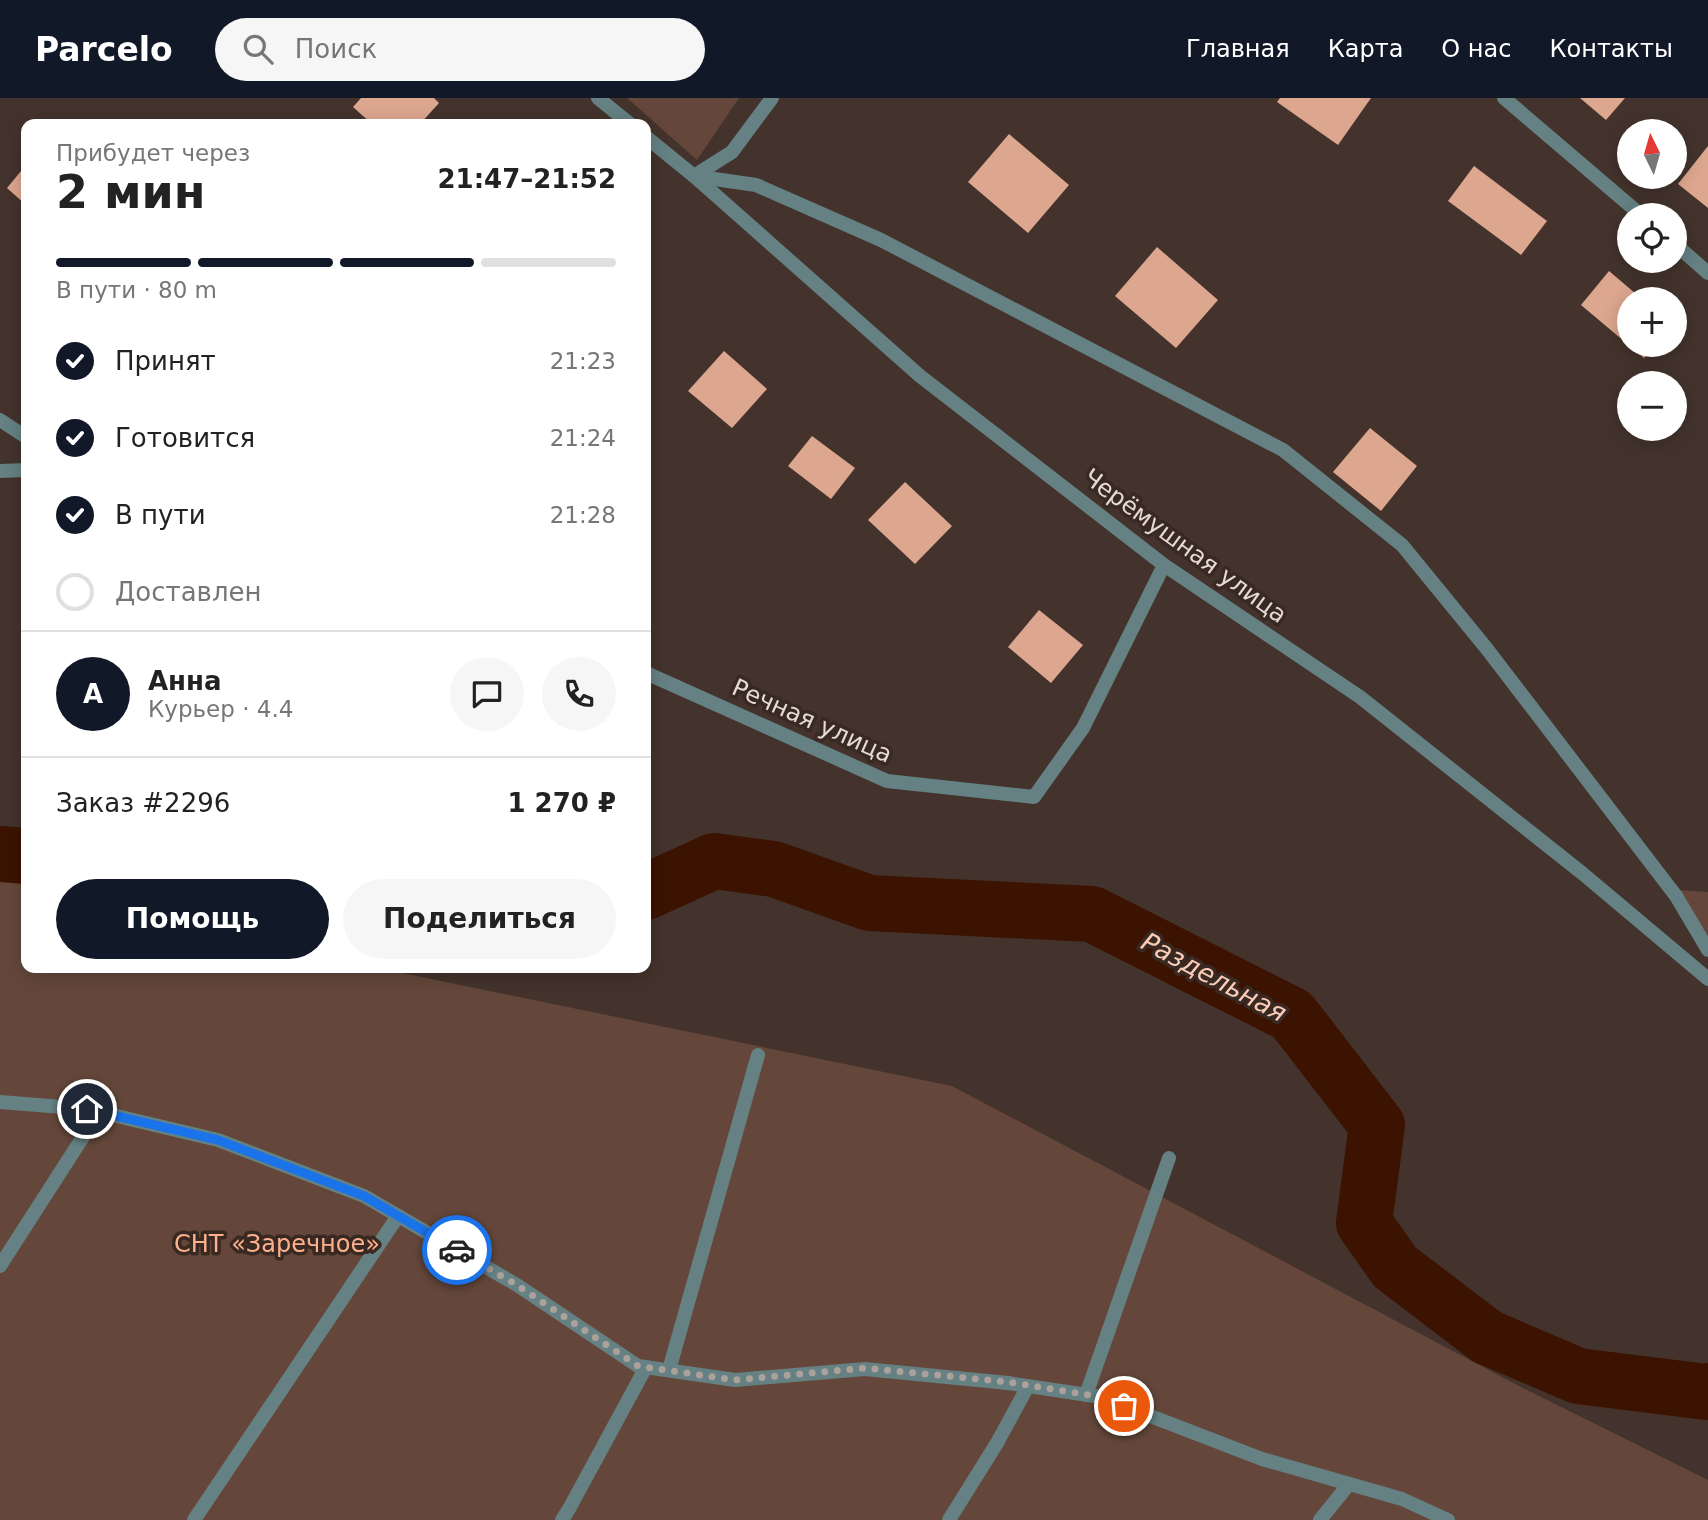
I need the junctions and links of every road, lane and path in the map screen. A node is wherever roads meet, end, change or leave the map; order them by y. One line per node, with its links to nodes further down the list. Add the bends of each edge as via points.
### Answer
1 (598, 98): 4 (street)
2 (772, 98): 6 (street, via 732,152)
3 (1504, 98): 7 (street)
4 (624, 119)
5 (651, 141): 6 (street, Черёмушная улица)
6 (694, 176): 14 (street, Черёмушная улица, via 920,376); 16 (street, via 756,185 881,240 1283,450 1402,545 1668,886)
7 (1627, 203)
8 (1687, 255): 9 (street)
9 (1708, 273)
10 (0, 421): 11 (street)
11 (21, 434)
12 (21, 470): 13 (street)
13 (0, 471)
14 (1164, 565): 15 (street, Речная улица, via 1083,728 1034,797 887,781); 17 (street, Черёмушная улица, via 1360,697)
15 (651, 675)
16 (1708, 950)
17 (1708, 979)
18 (758, 1055): 25 (street)
19 (0, 1102): 20 (street)
20 (99, 1112): 22 (street, via 218,1140 364,1196); 23 (street)
21 (1169, 1158): 27 (street)
22 (398, 1216): 24 (street); 29 (street)
23 (0, 1266)
24 (646, 1367): 25 (street); 30 (street)
25 (669, 1370): 26 (street, via 735,1380 865,1368)
26 (1028, 1385): 27 (street); 31 (street)
27 (1086, 1395): 28 (street, via 1262,1459)
28 (1349, 1484): 32 (street); 33 (street, via 1402,1499)
29 (194, 1520)
30 (562, 1520)
31 (948, 1520)
32 (1320, 1520)
33 (1448, 1520)

